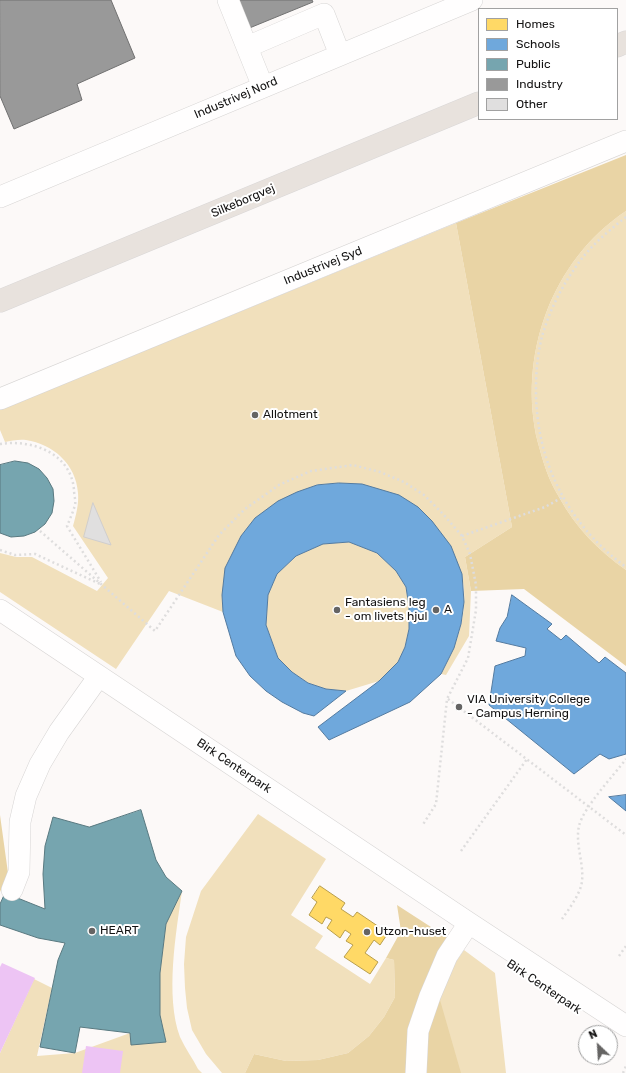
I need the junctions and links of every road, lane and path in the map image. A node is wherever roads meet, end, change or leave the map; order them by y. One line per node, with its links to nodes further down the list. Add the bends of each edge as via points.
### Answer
1 (228, 0): 3 (street)
2 (472, 0): 4 (street, Industrivej Nord)
3 (247, 47): 4 (street, via 324,14); 5 (street)
4 (340, 55): 5 (street, Industrivej Nord)
5 (263, 87): 8 (street, Industrivej Nord)
6 (478, 103): 10 (main road, Silkeborgvej)
7 (626, 141): 11 (street, Industrivej Syd)
8 (0, 197)
9 (626, 217): 13 (path, via 600,238 575,267 556,299 543,334 536,371 536,408 542,445 554,481)
10 (3, 300)
11 (0, 400)
12 (0, 443): 18 (path, via 23,442 41,447 57,457 68,470 73,484 75,504 68,526)
13 (563, 497): 15 (path, via 546,507); 17 (path, via 596,542)
14 (40, 531): 18 (path)
15 (462, 536): 18 (path, via 424,495 404,482 353,465 311,472 279,485 245,509 219,535 155,631); 22 (path, via 470,554 476,585 476,610 468,658)
16 (0, 550): 18 (path, via 16,555 35,554)
17 (626, 567)
18 (103, 585)
19 (0, 610): 21 (street, Birk Centerpark)
20 (0, 625): 21 (street, Birk Centerpark)
21 (96, 681): 29 (street, via 51,745 26,796 20,822 19,872); 31 (street, Birk Centerpark)
22 (447, 699): 23 (path); 26 (path, via 436,804)
23 (527, 759): 25 (path); 28 (path)
24 (626, 759): 25 (path)
25 (589, 806): 27 (path); 30 (path, via 579,826 582,882)
26 (422, 826)
27 (626, 835)
28 (461, 851)
29 (12, 890)
30 (562, 919)
31 (466, 928): 34 (street, Birk Centerpark); 35 (street, Birk Centerpark); 37 (street, via 447,956 430,996 418,1031)
32 (626, 946): 33 (path)
33 (619, 956)
34 (626, 1026)
35 (626, 1041)
36 (626, 1066): 38 (path)
37 (416, 1073)
38 (623, 1073)

